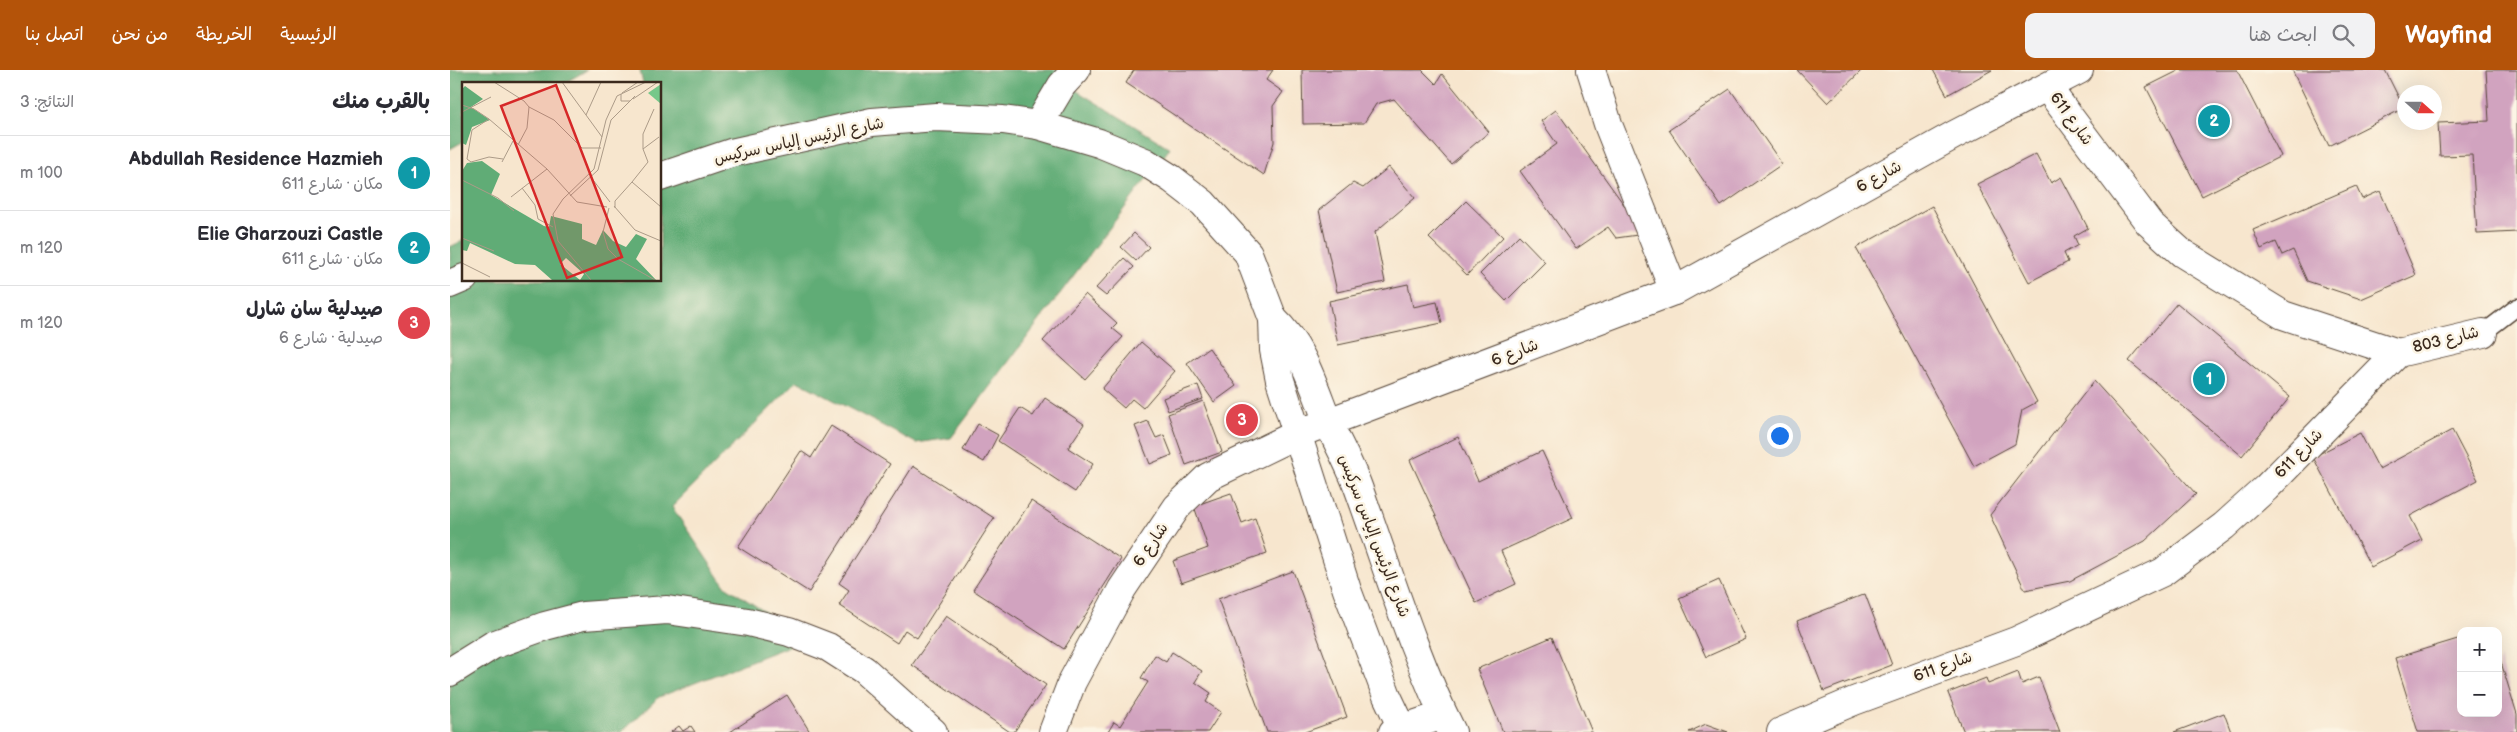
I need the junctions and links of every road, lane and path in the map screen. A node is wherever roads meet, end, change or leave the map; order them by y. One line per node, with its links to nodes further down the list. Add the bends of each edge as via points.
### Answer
1 (1076, 70): 5 (street, via 1062,85)
2 (1591, 70): 9 (street, via 1608,127)
3 (2079, 70): 4 (street, شارع 6)
4 (2047, 87): 9 (street, شارع 6, via 1954,135); 13 (street, شارع 611, via 2149,223 2182,253 2283,315)
5 (1038, 125): 6 (street, شارع الرئيس إلياس سركيس, via 936,117 872,122 731,153); 11 (street, شارع الرئيس إلياس سركيس, via 1099,143 1145,162 1203,203 1248,253)
6 (661, 178)
7 (462, 279): 8 (street)
8 (450, 284)
9 (1674, 291): 14 (street, شارع 6)
10 (2517, 307): 12 (lane, شارع 803)
11 (1273, 319): 14 (street, شارع الرئيس إلياس سركيس, via 1286,331 1310,373); 15 (street, شارع الرئيس إلياس سركيس, via 1274,350 1280,380)
12 (2483, 333): 13 (street, شارع 803)
13 (2398, 353): 21 (street, شارع 611, via 2266,488 2224,526 2163,572 2016,641 1863,697)
14 (1329, 423): 15 (street, شارع 6); 17 (street, شارع الرئيس إلياس سركيس, via 1358,485 1427,678)
15 (1298, 434): 18 (street, شارع الرئيس إلياس سركيس, via 1348,590); 20 (street, شارع 6, via 1208,477 1177,507 1122,588 1096,635 1072,682)
16 (450, 672): 19 (street, via 493,645 545,626 583,616 666,610 773,628 828,647 864,670)
17 (1447, 723): 18 (street)
18 (1400, 731)
19 (933, 732)
20 (1053, 732)
21 (1781, 732)

